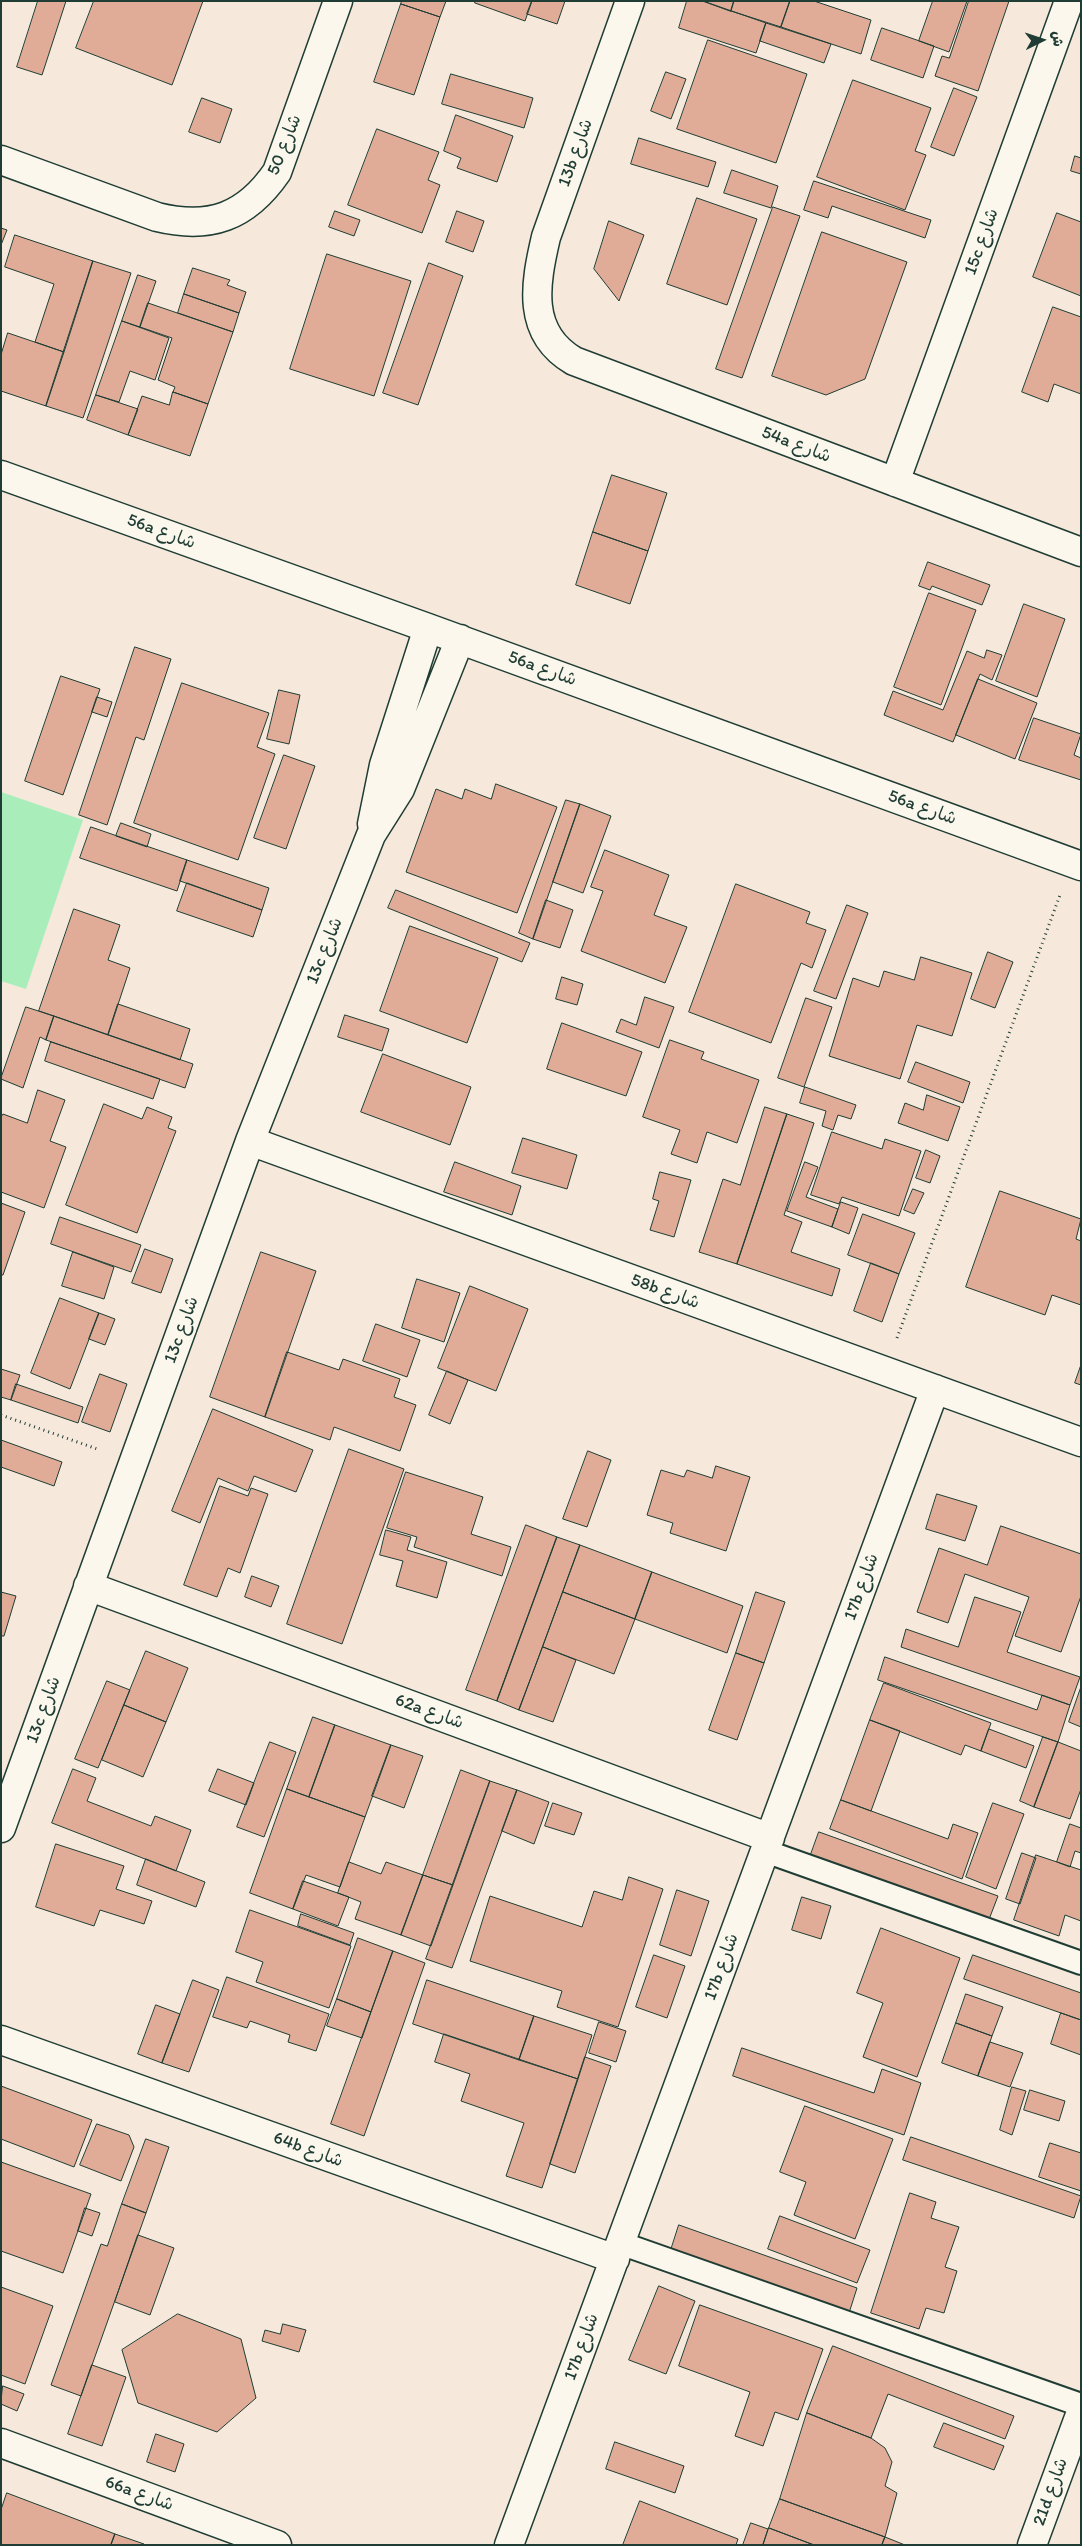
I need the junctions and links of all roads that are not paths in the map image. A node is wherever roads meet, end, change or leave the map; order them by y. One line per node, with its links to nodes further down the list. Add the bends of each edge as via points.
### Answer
1 (338, 1): 4 (street, شارع 50, via 277,172 265,190 228,215 205,222 157,217)
2 (630, 1): 5 (street, 13b شارع, via 546,237)
3 (1069, 1): 7 (street, 15c شارع)
4 (1, 160)
5 (538, 308): 7 (street, 54a شارع, via 545,334 562,354 574,361)
6 (1, 475): 9 (street, 56a شارع)
7 (895, 482): 8 (street, 54a شارع)
8 (1081, 552)
9 (428, 628): 10 (street, 56a شارع); 11 (street, 13c شارع, via 384,765)
10 (460, 639): 11 (street, 13c شارع, via 400,788); 12 (street, 56a شارع)
11 (371, 835): 13 (street, 13c شارع)
12 (1076, 865)
13 (250, 1141): 14 (street, 58b شارع); 16 (street, 13c شارع)
14 (935, 1389): 15 (street, 58b شارع); 18 (street, 17b شارع)
15 (1081, 1442)
16 (88, 1586): 17 (street, 13c شارع); 18 (street, 62a شارع)
17 (1, 1828)
18 (767, 1845): 19 (lane); 21 (street, 17b شارع)
19 (1081, 1963)
20 (1, 2040): 21 (street, 64b شارع)
21 (617, 2251): 22 (lane); 26 (street, 17b شارع)
22 (1081, 2405)
23 (1078, 2427): 27 (street, 21d شارع)
24 (1, 2443): 25 (street, 66a شارع)
25 (277, 2545)
26 (509, 2545)
27 (1032, 2545)

